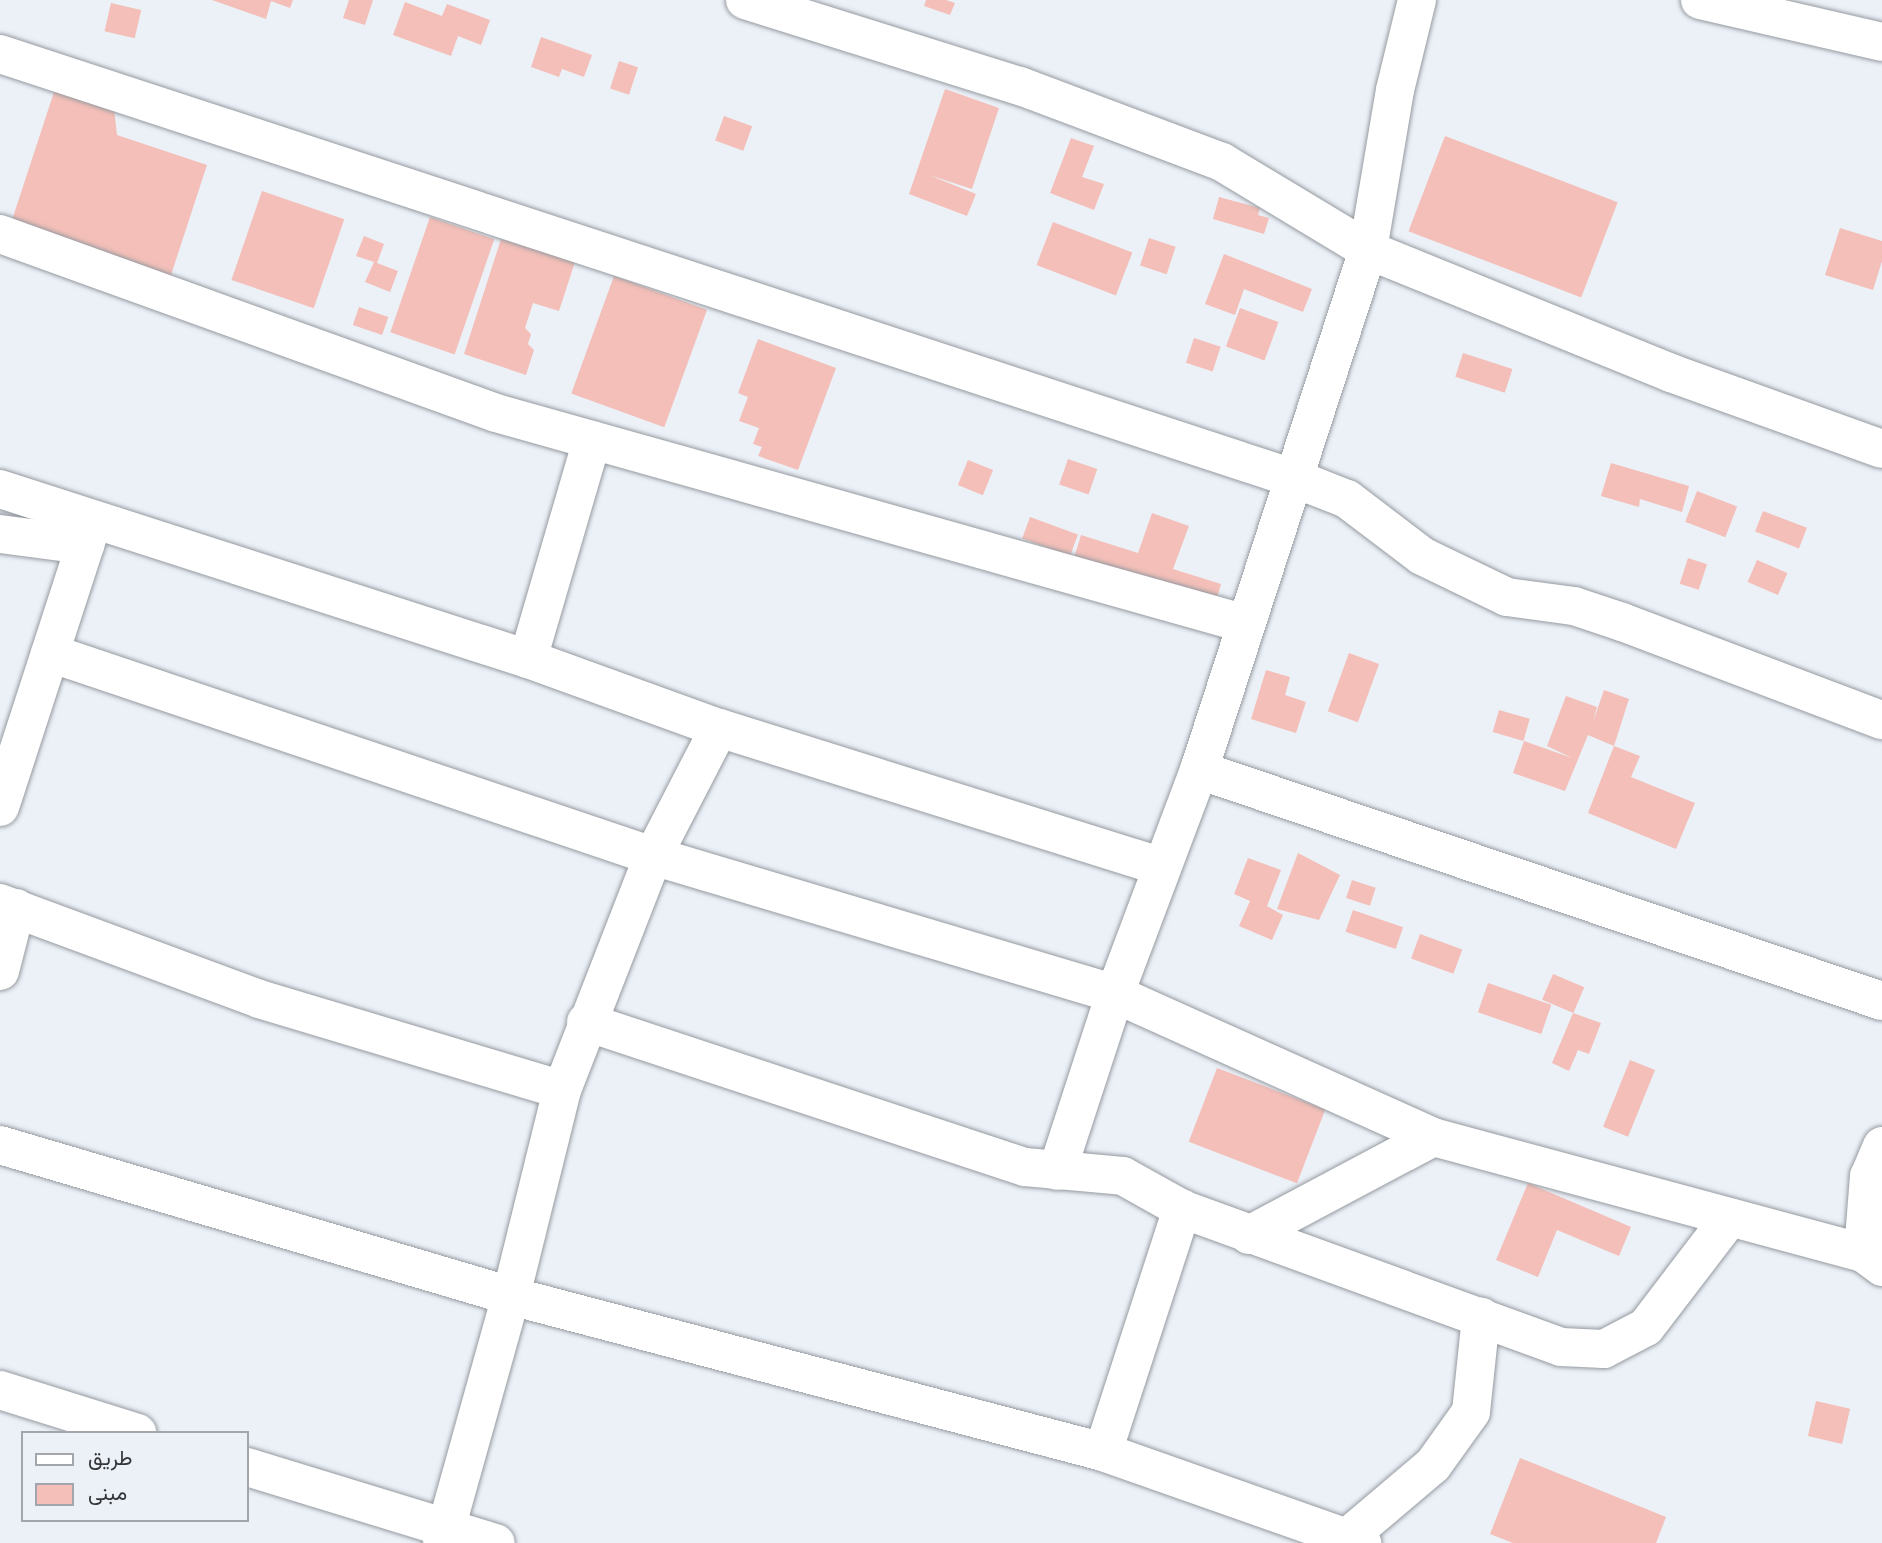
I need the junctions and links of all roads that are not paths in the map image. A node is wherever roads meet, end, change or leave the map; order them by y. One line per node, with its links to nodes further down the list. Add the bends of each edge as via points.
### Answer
1 (745, 0): 7 (street, via 1020,86 1222,162)
2 (1417, 0): 7 (street, via 1395,90)
3 (1700, 0): 4 (street)
4 (1882, 42)
5 (0, 54): 10 (street)
6 (0, 234): 8 (street, via 496,413)
7 (1368, 250): 9 (street, via 1671,373); 10 (street)
8 (592, 440): 14 (street); 16 (street)
9 (1882, 449)
10 (1296, 479): 14 (street); 17 (street, via 1347,499 1422,556 1507,597 1574,606)
11 (0, 489): 12 (street)
12 (89, 533): 13 (street); 15 (street); 16 (street)
13 (0, 534)
14 (1246, 624): 19 (street)
15 (50, 653): 20 (street); 21 (street)
16 (528, 659): 18 (street)
17 (1882, 720)
18 (719, 728): 21 (street); 22 (street)
19 (1199, 770): 22 (street); 26 (street)
20 (0, 807)
21 (653, 856): 25 (street); 27 (street)
22 (1162, 867): 25 (street)
23 (8, 905): 24 (street); 28 (street, via 259,999)
24 (0, 971)
25 (1115, 994): 29 (street); 32 (street)
26 (1882, 1002)
27 (586, 1022): 28 (street); 32 (street, via 1025,1167)
28 (562, 1090): 37 (street)
29 (1433, 1137): 34 (street); 35 (street)
30 (0, 1146): 37 (street)
31 (1882, 1146): 36 (street, via 1869,1176)
32 (1057, 1171): 33 (street, via 1123,1176)
33 (1182, 1209): 35 (street); 41 (street)
34 (1731, 1217): 36 (street); 38 (street, via 1646,1327 1604,1349 1561,1347)
35 (1249, 1235): 38 (street)
36 (1873, 1260)
37 (511, 1296): 41 (street); 43 (street)
38 (1481, 1317): 44 (street, via 1471,1412 1433,1465)
39 (0, 1390): 40 (street)
40 (131, 1431)
41 (1103, 1452): 44 (street)
42 (248, 1467): 43 (street)
43 (444, 1535): 45 (street)
44 (1355, 1540)
45 (496, 1543)

